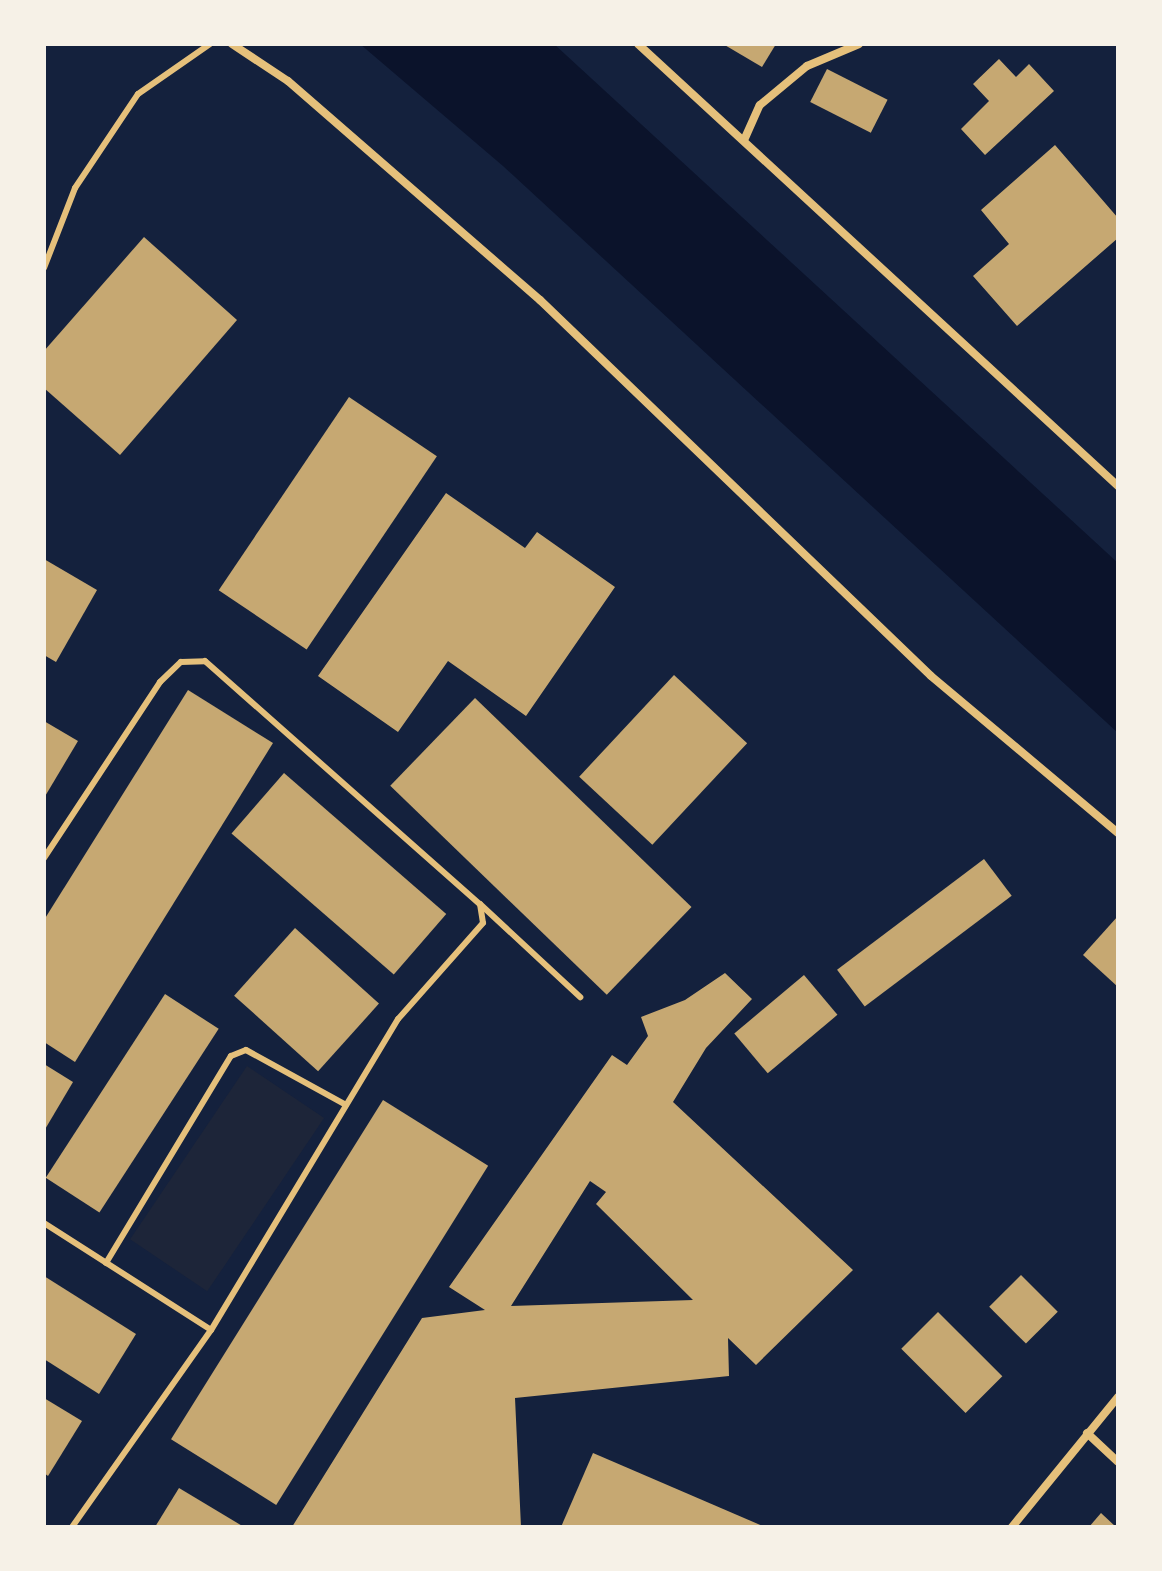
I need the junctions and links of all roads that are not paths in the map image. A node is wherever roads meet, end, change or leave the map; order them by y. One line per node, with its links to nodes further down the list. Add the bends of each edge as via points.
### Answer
1 (210, 44): 6 (lane, via 138,94 75,188)
2 (232, 44): 8 (street, via 288,81 540,300 931,676)
3 (638, 44): 5 (street)
4 (859, 44): 5 (street, via 807,66 760,105)
5 (745, 138): 7 (street)
6 (44, 268)
7 (1118, 486)
8 (1118, 833)
9 (44, 858): 10 (lane, via 160,682 181,662 205,661)
10 (480, 904): 11 (lane); 12 (lane, via 483,923 475,937 398,1019)
11 (580, 997)
12 (346, 1105): 14 (lane, via 246,1050 231,1056); 15 (lane)
13 (44, 1223): 14 (lane)
14 (106, 1263): 15 (lane)
15 (211, 1330): 19 (lane)
16 (1118, 1397): 17 (street)
17 (1087, 1433): 18 (street); 20 (street)
18 (1116, 1457)
19 (72, 1527)
20 (1012, 1527)

